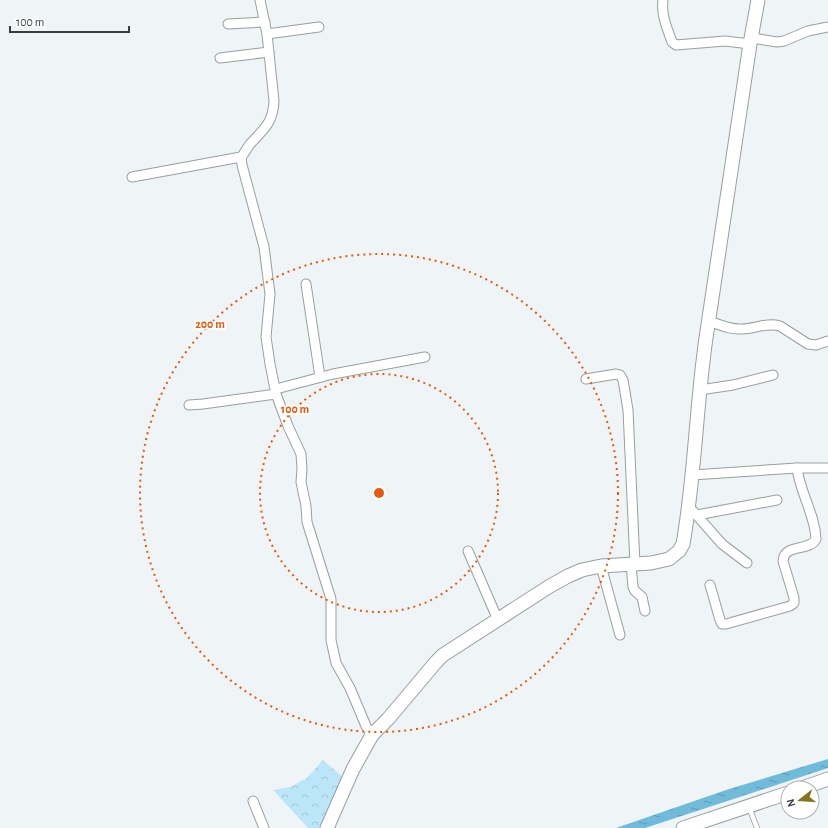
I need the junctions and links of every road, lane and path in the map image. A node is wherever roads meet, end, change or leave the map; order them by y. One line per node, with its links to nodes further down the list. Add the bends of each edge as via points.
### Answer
1 (263, 0): 4 (street)
2 (663, 0): 9 (street, via 663,17 676,45)
3 (758, 0): 9 (street)
4 (265, 22): 5 (street); 8 (street)
5 (228, 24)
6 (320, 27): 8 (street)
7 (828, 27): 9 (street, via 808,31 784,41)
8 (267, 34): 10 (street)
9 (751, 41): 15 (street)
10 (269, 52): 11 (street); 12 (street, via 274,110 264,131 250,144)
11 (220, 58)
12 (242, 157): 13 (street); 22 (street, via 264,247 270,294 266,337)
13 (132, 177)
14 (306, 284): 19 (street)
15 (709, 321): 16 (street, via 736,329 775,324 808,344 816,345); 21 (street)
16 (828, 341)
17 (425, 356): 19 (street)
18 (773, 375): 21 (street)
19 (320, 377): 22 (street)
20 (586, 379): 31 (street, via 619,374 622,376 628,417)
21 (700, 390): 26 (street)
22 (276, 391): 23 (street); 37 (street, via 300,454 300,482 307,522 331,599 331,640 336,662)
23 (189, 405)
24 (797, 468): 25 (street); 26 (street); 33 (street, via 816,539 813,543 787,551 783,556 794,603 724,624 720,620)
25 (828, 468)
26 (692, 475): 28 (street)
27 (777, 500): 28 (street)
28 (693, 511): 30 (street, via 722,544); 31 (street, via 683,544 675,556 651,563)
29 (468, 552): 35 (street)
30 (747, 563)
31 (633, 564): 32 (street); 34 (street, via 634,589 642,597)
32 (601, 566): 35 (street, via 568,576); 36 (street)
33 (710, 585)
34 (645, 611)
35 (498, 620): 37 (street, via 443,655)
36 (620, 635)
37 (372, 735): 42 (street, via 353,769)
38 (780, 796): 40 (street)
39 (253, 801): 41 (street)
40 (749, 806): 43 (street); 44 (lane)
41 (264, 828)
42 (327, 828)
43 (683, 828)
44 (757, 828)

